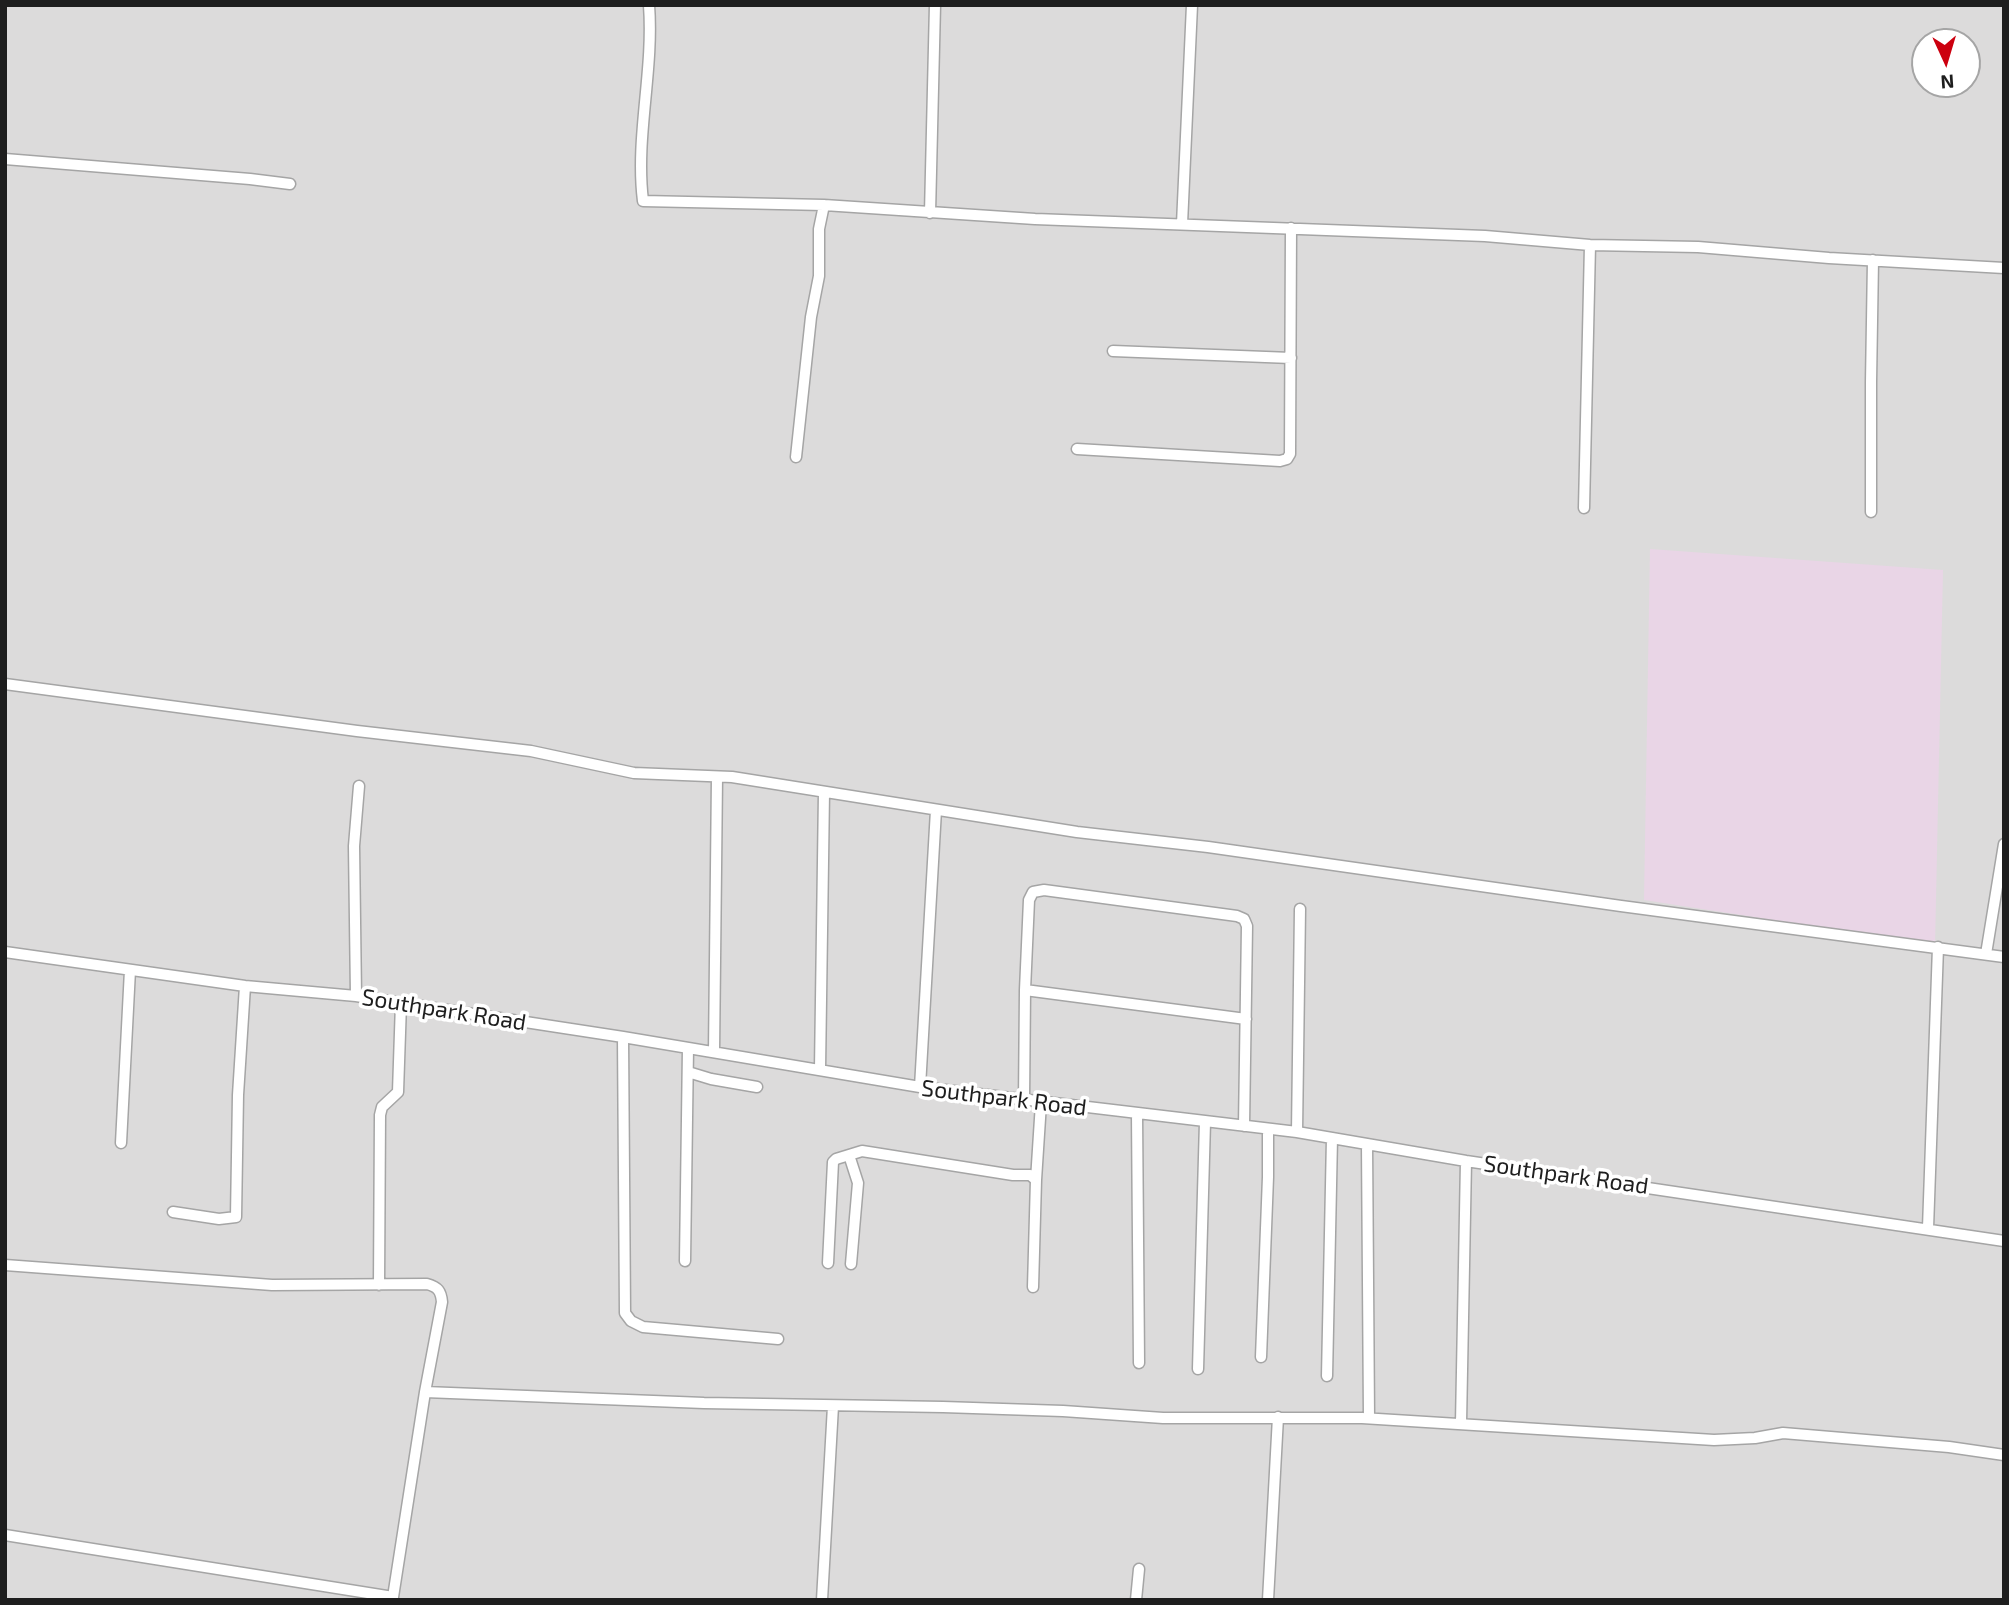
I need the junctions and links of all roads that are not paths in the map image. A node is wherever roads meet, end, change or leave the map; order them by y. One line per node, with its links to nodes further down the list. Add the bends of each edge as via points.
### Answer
1 (649, 5): 6 (street, via 652,38 640,174 643,201)
2 (935, 5): 7 (street)
3 (1192, 5): 8 (street)
4 (5, 159): 5 (street)
5 (290, 184)
6 (824, 205): 7 (street); 16 (street)
7 (930, 213): 8 (street)
8 (1182, 224): 9 (street)
9 (1291, 228): 10 (street); 14 (street)
10 (1590, 244): 11 (street); 17 (street)
11 (1874, 260): 12 (street); 18 (street)
12 (2004, 268)
13 (1113, 351): 14 (street)
14 (1291, 358): 15 (street, via 1287,459)
15 (1077, 449)
16 (796, 457)
17 (1584, 508)
18 (1871, 512)
19 (5, 684): 20 (street, via 531,751 634,773)
20 (717, 777): 22 (street); 38 (street)
21 (359, 786): 33 (street, via 354,846)
22 (824, 792): 23 (street); 39 (street)
23 (936, 810): 26 (street); 42 (street)
24 (2004, 844): 28 (street)
25 (1300, 909): 49 (street)
26 (1938, 947): 28 (street); 57 (street)
27 (5, 952): 30 (street, Southpark Road)
28 (1986, 954): 29 (street)
29 (2004, 957)
30 (130, 970): 31 (street, Southpark Road); 51 (street)
31 (245, 986): 33 (street, Southpark Road); 56 (street, via 236,1217)
32 (1025, 990): 35 (street); 35 (street, via 1029,900 1033,892 1044,890 1072,893 1244,919); 43 (street)
33 (356, 996): 34 (street, Southpark Road)
34 (401, 1003): 36 (street, Southpark Road); 63 (street, via 398,1092 380,1115)
35 (1246, 1019): 47 (street)
36 (623, 1037): 37 (street, Southpark Road); 65 (street, via 625,1313 643,1327)
37 (688, 1048): 38 (street, Southpark Road); 40 (street)
38 (715, 1052): 39 (street, Southpark Road)
39 (820, 1069): 42 (street, Southpark Road)
40 (688, 1072): 41 (street); 59 (street)
41 (757, 1087)
42 (920, 1087): 43 (street, Southpark Road)
43 (1024, 1101): 44 (street, Southpark Road)
44 (1041, 1103): 45 (street, Southpark Road); 55 (street)
45 (1137, 1114): 46 (street, Southpark Road); 67 (street)
46 (1205, 1122): 47 (street, Southpark Road); 68 (street)
47 (1244, 1126): 48 (street, Southpark Road)
48 (1268, 1129): 49 (street, Southpark Road); 66 (street)
49 (1297, 1132): 50 (street, Southpark Road)
50 (1332, 1138): 52 (street, Southpark Road); 69 (street)
51 (121, 1143)
52 (1367, 1144): 54 (street, Southpark Road); 73 (street)
53 (849, 1155): 55 (street, via 862,1151 1030,1175); 60 (street, via 833,1162); 61 (street, via 858,1183)
54 (1466, 1161): 57 (street, Southpark Road); 74 (street)
55 (1036, 1180): 64 (street)
56 (173, 1212)
57 (1928, 1228): 58 (street, Southpark Road)
58 (2004, 1241)
59 (685, 1261)
60 (828, 1263)
61 (851, 1264)
62 (5, 1265): 63 (street, via 272,1285)
63 (379, 1285): 70 (street, via 427,1284 441,1292)
64 (1033, 1287)
65 (778, 1339)
66 (1261, 1357)
67 (1139, 1363)
68 (1198, 1369)
69 (1327, 1376)
70 (425, 1392): 71 (street); 78 (street)
71 (833, 1406): 72 (street, via 1163,1418); 79 (street)
72 (1278, 1417): 73 (street); 81 (street)
73 (1370, 1418): 74 (street)
74 (1461, 1423): 75 (street, via 1714,1440 1783,1433)
75 (2004, 1455)
76 (5, 1535): 78 (street)
77 (1139, 1569): 80 (street)
78 (393, 1599)
79 (822, 1600)
80 (1136, 1600)
81 (1268, 1600)

